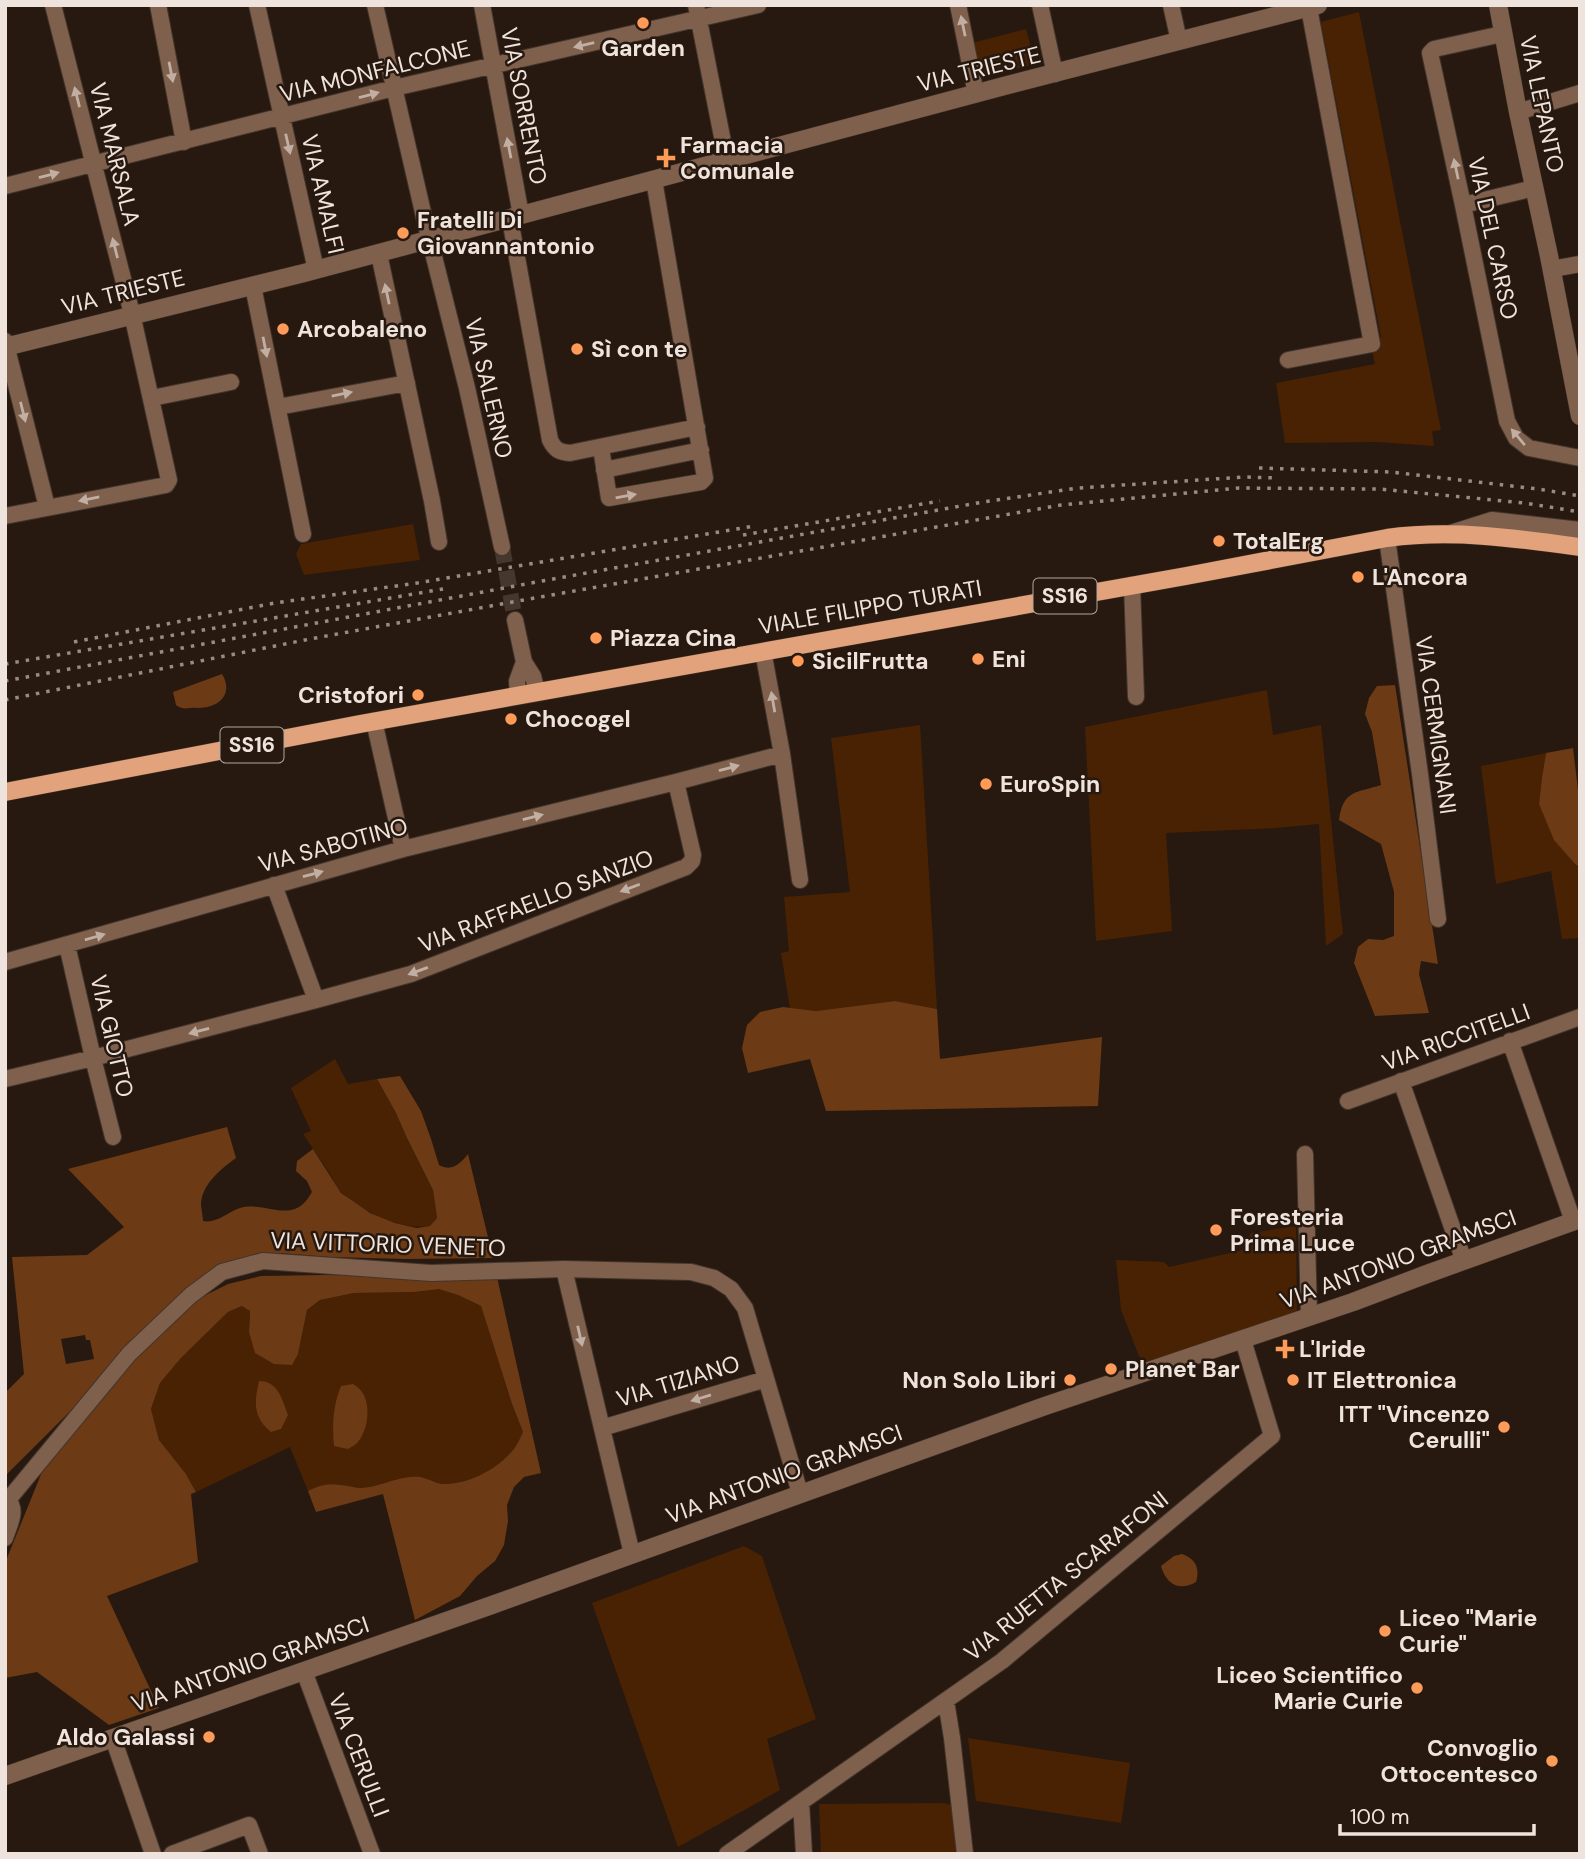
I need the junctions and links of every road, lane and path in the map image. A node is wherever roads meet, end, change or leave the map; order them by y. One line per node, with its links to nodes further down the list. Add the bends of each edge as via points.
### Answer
1 (53, 5): 24 (street, VIA MARSALA, one-way to 1)
2 (159, 5): 22 (street, one-way to 22)
3 (257, 5): 21 (street, VIA AMALFI)
4 (375, 5): 17 (street, VIA SALERNO)
5 (482, 5): 15 (street, VIA SORRENTO)
6 (758, 5): 12 (street, VIA MONFALCONE)
7 (958, 5): 19 (street, one-way to 7)
8 (1040, 5): 16 (street)
9 (1171, 5): 14 (street)
10 (1498, 6): 13 (street, VIA LEPANTO)
11 (1313, 7): 14 (street, VIA TRIESTE); 38 (street, via 1372,344)
12 (697, 12): 15 (street, VIA MONFALCONE, one-way to 15); 23 (street)
13 (1502, 34): 20 (street, VIA LEPANTO); 28 (street, VIA DEL CARSO, one-way to 13, via 1430,53)
14 (1179, 41): 16 (street, VIA TRIESTE)
15 (493, 65): 17 (street, VIA MONFALCONE); 29 (street, VIA SORRENTO, one-way to 15)
16 (1055, 74): 19 (street, VIA TRIESTE)
17 (394, 89): 21 (street, VIA MONFALCONE, one-way to 17); 30 (street, VIA SALERNO)
18 (1580, 93): 20 (street)
19 (976, 94): 23 (street, VIA TRIESTE)
20 (1518, 112): 27 (street, VIA LEPANTO)
21 (282, 117): 22 (street, VIA MONFALCONE); 33 (street, VIA AMALFI, one-way to 33)
22 (184, 142): 24 (street, VIA MONFALCONE)
23 (727, 162): 25 (street, VIA TRIESTE)
24 (93, 163): 26 (street, VIA MONFALCONE, one-way to 24); 36 (street, VIA MARSALA, one-way to 24)
25 (653, 180): 29 (street, VIA TRIESTE); 44 (street)
26 (5, 186)
27 (1534, 188): 28 (street); 34 (street, VIA LEPANTO)
28 (1464, 205): 47 (street, VIA DEL CARSO, one-way to 28, via 1529,448 1516,438 1507,421)
29 (516, 217): 30 (street, VIA TRIESTE); 45 (street, via 550,440 559,452)
30 (430, 240): 31 (street, VIA TRIESTE); 56 (street, VIA SALERNO)
31 (379, 254): 33 (street, VIA TRIESTE); 40 (street, one-way to 31)
32 (1580, 264): 34 (street)
33 (316, 270): 35 (street, VIA TRIESTE)
34 (1552, 270): 43 (street, VIA LEPANTO)
35 (253, 286): 36 (street, VIA TRIESTE); 42 (street, one-way to 42)
36 (132, 314): 37 (street, VIA TRIESTE); 41 (street, VIA MARSALA)
37 (6, 345): 49 (street, one-way to 49)
38 (1288, 360)
39 (231, 382): 41 (street)
40 (407, 383): 42 (street, one-way to 40); 55 (street)
41 (152, 398): 49 (street, VIA MARSALA, one-way to 49, via 169,480 166,485)
42 (278, 407): 53 (street)
43 (1580, 416)
44 (697, 427): 45 (street); 46 (street)
45 (601, 448): 48 (street)
46 (701, 450): 48 (street); 48 (street, one-way to 46, via 609,499 701,482 706,474)
47 (1580, 458)
48 (604, 470)
49 (47, 508): 50 (street)
50 (5, 516)
51 (1580, 530): 52 (street, via 1492,520)
52 (1449, 533): 54 (main road, VIALE FILIPPO TURATI / SS16); 57 (main road, VIALE FILIPPO TURATI / SS16)
53 (303, 534)
54 (1387, 538): 58 (main road, VIALE FILIPPO TURATI / SS16); 72 (street, VIA CERMIGNANI)
55 (439, 542)
56 (502, 547)
57 (1580, 547)
58 (1132, 585): 60 (main road, VIALE FILIPPO TURATI / SS16); 64 (street)
59 (515, 620): 61 (street)
60 (763, 651): 62 (main road, VIALE FILIPPO TURATI / SS16); 66 (street, one-way to 60)
61 (524, 662): 62 (street); 63 (street, via 517,681)
62 (537, 692): 63 (main road, VIALE FILIPPO TURATI / SS16)
63 (518, 696): 65 (main road, VIALE FILIPPO TURATI / SS16)
64 (1136, 697)
65 (374, 721): 68 (main road, VIALE FILIPPO TURATI / SS16); 69 (street)
66 (782, 754): 67 (street, VIA SABOTINO, one-way to 66); 70 (street)
67 (676, 782): 69 (street, VIA SABOTINO, one-way to 67); 75 (street, VIA RAFFAELLO SANZIO, one-way to 75, via 693,855 686,867 411,974)
68 (5, 792)
69 (403, 849): 71 (street, VIA SABOTINO, one-way to 69)
70 (800, 880)
71 (274, 885): 73 (street, VIA SABOTINO, one-way to 71); 75 (street)
72 (1437, 919)
73 (67, 945): 74 (street, VIA SABOTINO); 78 (street, VIA GIOTTO)
74 (5, 962)
75 (316, 1000): 78 (street, VIA RAFFAELLO SANZIO, one-way to 78)
76 (1580, 1017): 77 (street, VIA RICCITELLI)
77 (1510, 1041): 80 (street, VIA RICCITELLI); 84 (street)
78 (93, 1058): 79 (street, VIA RAFFAELLO SANZIO); 82 (street, VIA GIOTTO)
79 (5, 1079)
80 (1401, 1081): 81 (street, VIA RICCITELLI); 85 (street)
81 (1348, 1101)
82 (113, 1137)
83 (1304, 1154): 87 (street)
84 (1576, 1220): 85 (street, VIA ANTONIO GRAMSCI)
85 (1464, 1261): 87 (street, VIA ANTONIO GRAMSCI)
86 (564, 1269): 89 (street, VIA VITTORIO VENETO, via 691,1272 714,1278 731,1289 745,1308); 90 (street, one-way to 90); 92 (street, VIA VITTORIO VENETO, via 431,1273 263,1261 222,1272 129,1354)
87 (1310, 1317): 88 (street, VIA ANTONIO GRAMSCI)
88 (1243, 1340): 91 (street, VIA ANTONIO GRAMSCI); 96 (street, VIA RUETTA SCARAFONI, via 1272,1436 1002,1661)
89 (766, 1379): 90 (street, VIA TIZIANO, one-way to 90); 91 (street, VIA VITTORIO VENETO)
90 (602, 1428): 94 (street)
91 (800, 1493): 94 (street, VIA ANTONIO GRAMSCI)
92 (7, 1500): 93 (street, via 14,1510)
93 (5, 1538)
94 (632, 1554): 95 (street, VIA ANTONIO GRAMSCI)
95 (304, 1671): 97 (street, VIA ANTONIO GRAMSCI); 103 (street, VIA CERULLI)
96 (946, 1701): 99 (street, VIA RUETTA SCARAFONI); 106 (street)
97 (113, 1738): 98 (street, VIA ANTONIO GRAMSCI); 100 (street)
98 (5, 1776)
99 (801, 1802): 104 (street, VIA RUETTA SCARAFONI); 105 (street)
100 (153, 1854)
101 (172, 1854): 102 (street, via 249,1825)
102 (260, 1854)
103 (372, 1854)
104 (727, 1854)
105 (804, 1854)
106 (965, 1854)

